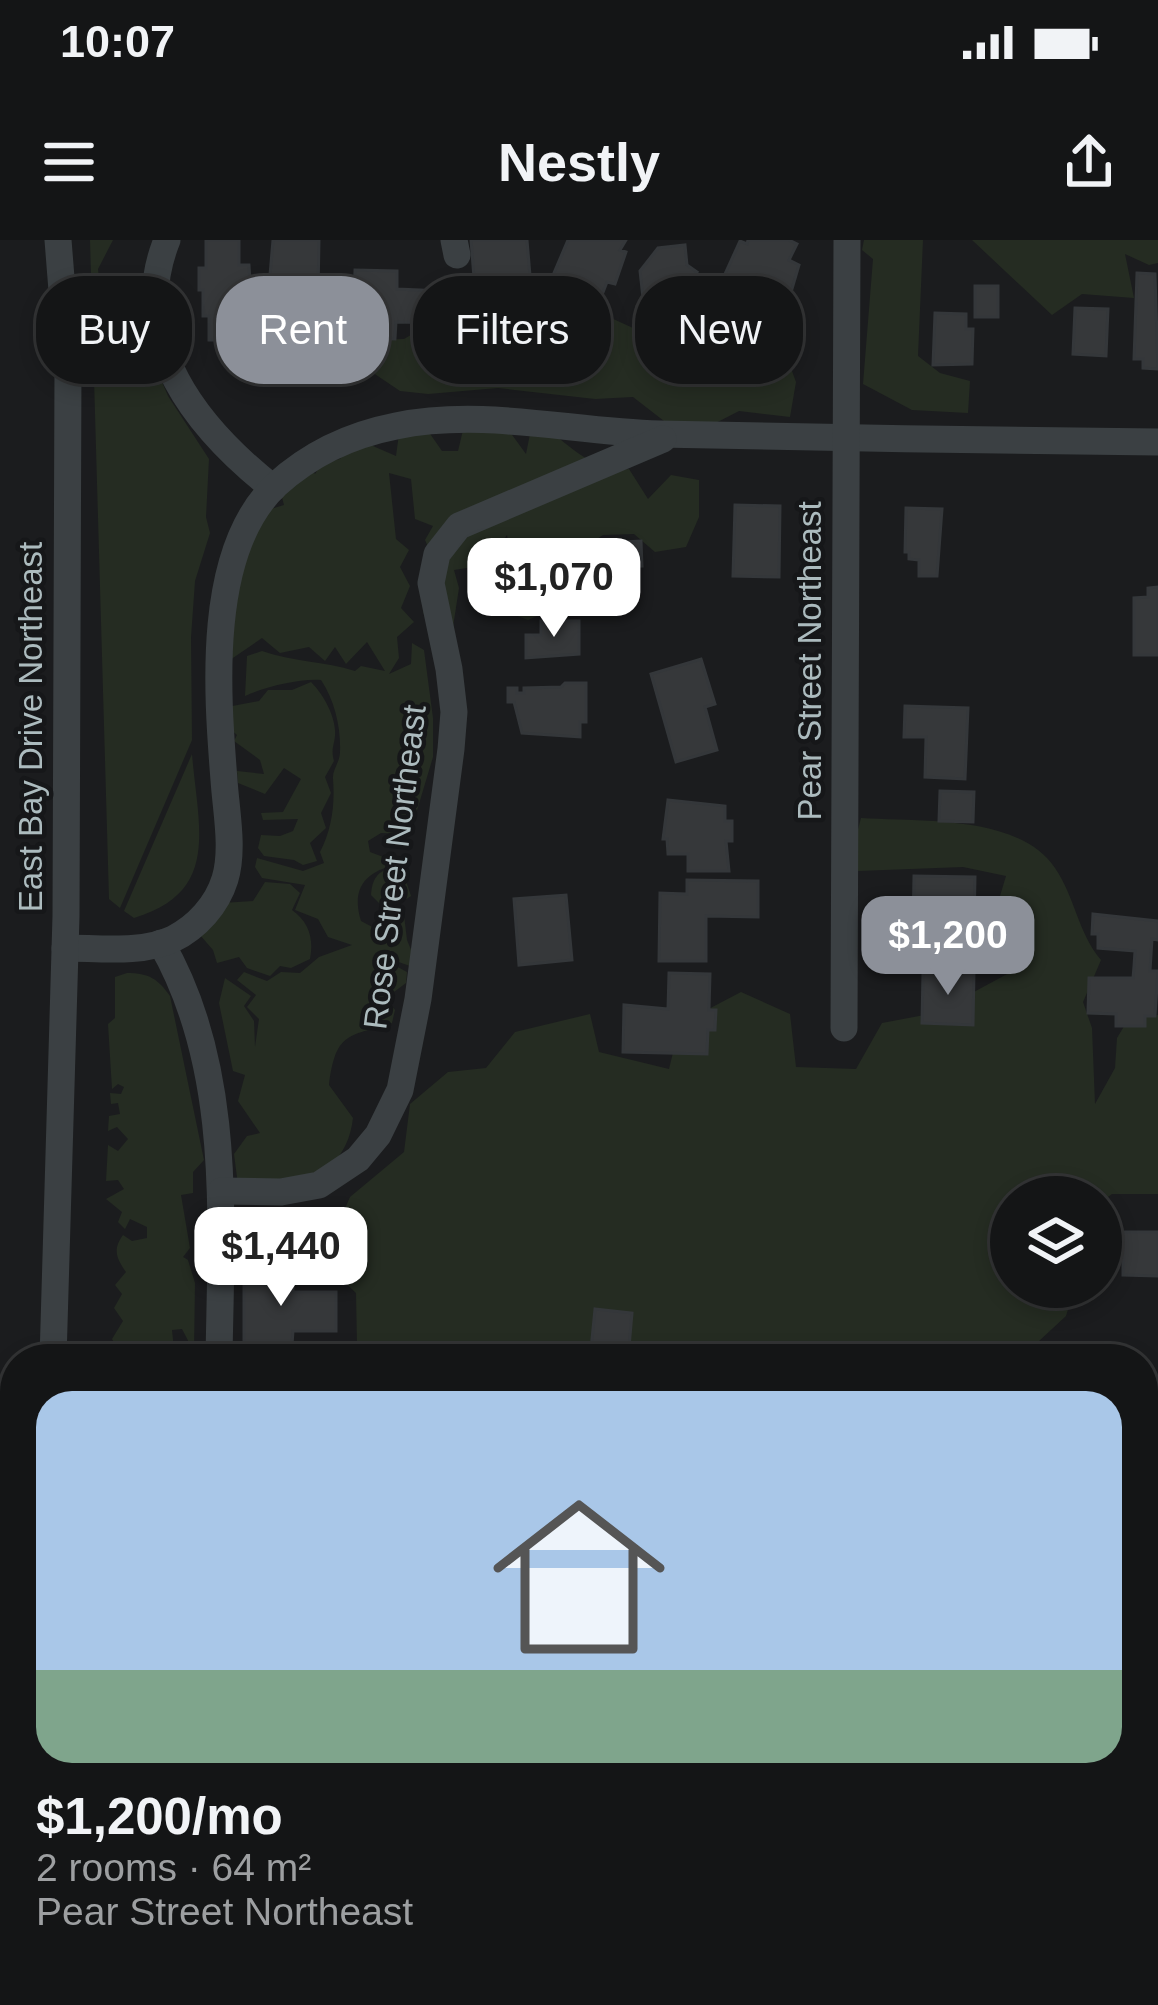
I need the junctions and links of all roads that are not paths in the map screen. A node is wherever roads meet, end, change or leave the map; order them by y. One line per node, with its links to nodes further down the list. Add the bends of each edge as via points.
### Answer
1 (58, 240): 9 (street, East Bay Drive Northeast, via 68,366)
2 (167, 240): 7 (street, via 156,286 175,380 205,425)
3 (847, 240): 5 (street, Pear Street Northeast)
4 (676, 434): 5 (street); 7 (street, via 513,420 399,425 340,441); 11 (street, Rose Street Northeast, via 459,526 437,554 431,583 449,670 452,749 400,1090 378,1135 330,1181 280,1192)
5 (844, 438): 6 (street); 10 (street, Pear Street Northeast)
6 (1158, 442)
7 (273, 488): 8 (street, via 241,533 224,606 224,884 197,924)
8 (161, 944): 9 (street); 11 (street, via 196,1025)
9 (65, 948): 12 (street, East Bay Drive Northeast)
10 (844, 1028)
11 (221, 1191): 13 (street)
12 (53, 1344)
13 (219, 1344)

